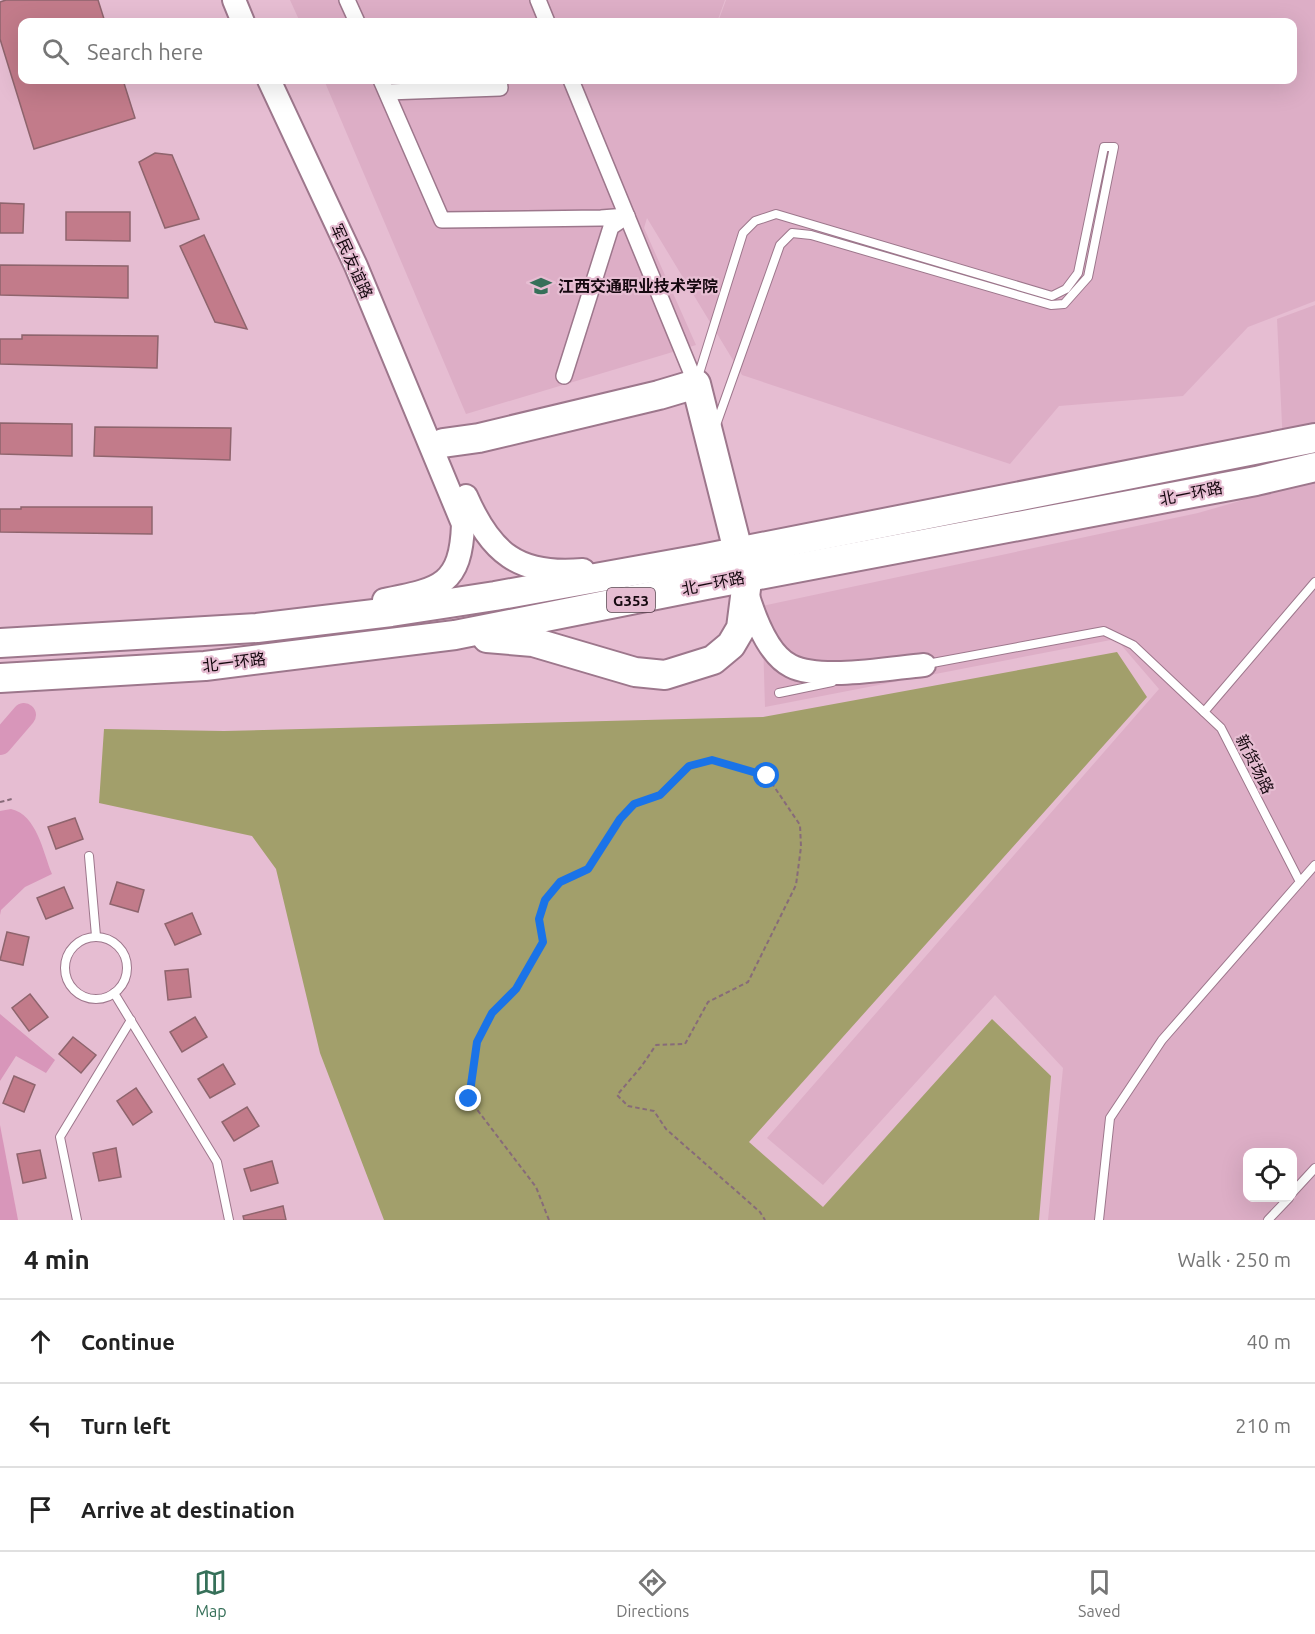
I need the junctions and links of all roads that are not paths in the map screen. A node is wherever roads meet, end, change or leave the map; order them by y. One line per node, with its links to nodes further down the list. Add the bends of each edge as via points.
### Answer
1 (234, 0): 5 (street)
2 (249, 0): 6 (street)
3 (347, 0): 7 (street)
4 (538, 0): 8 (street)
5 (241, 18)
6 (256, 18)
7 (355, 18)
8 (545, 18)
9 (271, 84): 19 (street, 军民友谊路)
10 (286, 84): 19 (street, 军民友谊路, via 366,260)
11 (500, 84): 13 (street, via 500,88)
12 (573, 84): 14 (street)
13 (384, 86): 14 (street, via 442,220)
14 (627, 216): 15 (street, via 611,227); 16 (street)
15 (564, 376)
16 (696, 384): 18 (highway); 18 (lane, via 743,233 755,221 776,214 1052,296 1066,289 1078,273 1104,147 1114,147 1088,277 1064,304 1051,305 792,232 780,244); 19 (highway, via 490,435)
17 (1315, 438): 22 (highway, 北一环路 / G353)
18 (710, 441): 21 (highway)
19 (436, 444): 22 (street, via 478,522 495,546 512,560 561,572); 25 (street, via 463,524 462,548 456,568 447,579 422,593)
20 (1315, 467): 26 (highway, 北一环路 / G353)
21 (735, 539)
22 (701, 559): 25 (highway, 北一环路 / G353, via 495,596)
23 (1315, 582): 31 (lane)
24 (746, 589): 26 (highway, via 741,628 731,645 713,660 665,675 635,672 533,642); 28 (street, via 755,620 790,666 822,673)
25 (257, 628): 27 (highway, 北一环路 / G353)
26 (455, 635): 29 (highway, 北一环路 / G353, via 205,666)
27 (0, 643)
28 (924, 665): 30 (lane, 新货场路); 31 (lane, 新货场路, via 1104,631 1133,645)
29 (0, 678)
30 (778, 693)
31 (1204, 712): 34 (lane, 新货场路, via 1221,728)
32 (89, 856): 35 (lane)
33 (1315, 865): 34 (lane)
34 (1300, 882): 43 (lane, via 1162,1040 1110,1118)
35 (96, 936): 36 (lane, via 114,943 125,957 126,975); 36 (lane, via 85,938 68,952 64,963 66,979 82,996 92,999)
36 (114, 993): 37 (lane)
37 (131, 1020): 41 (lane, via 60,1137); 42 (lane, via 217,1162)
38 (1315, 1168): 39 (lane)
39 (1297, 1188)
40 (1285, 1202): 44 (lane)
41 (77, 1220)
42 (229, 1220)
43 (1100, 1220)
44 (1269, 1220)

